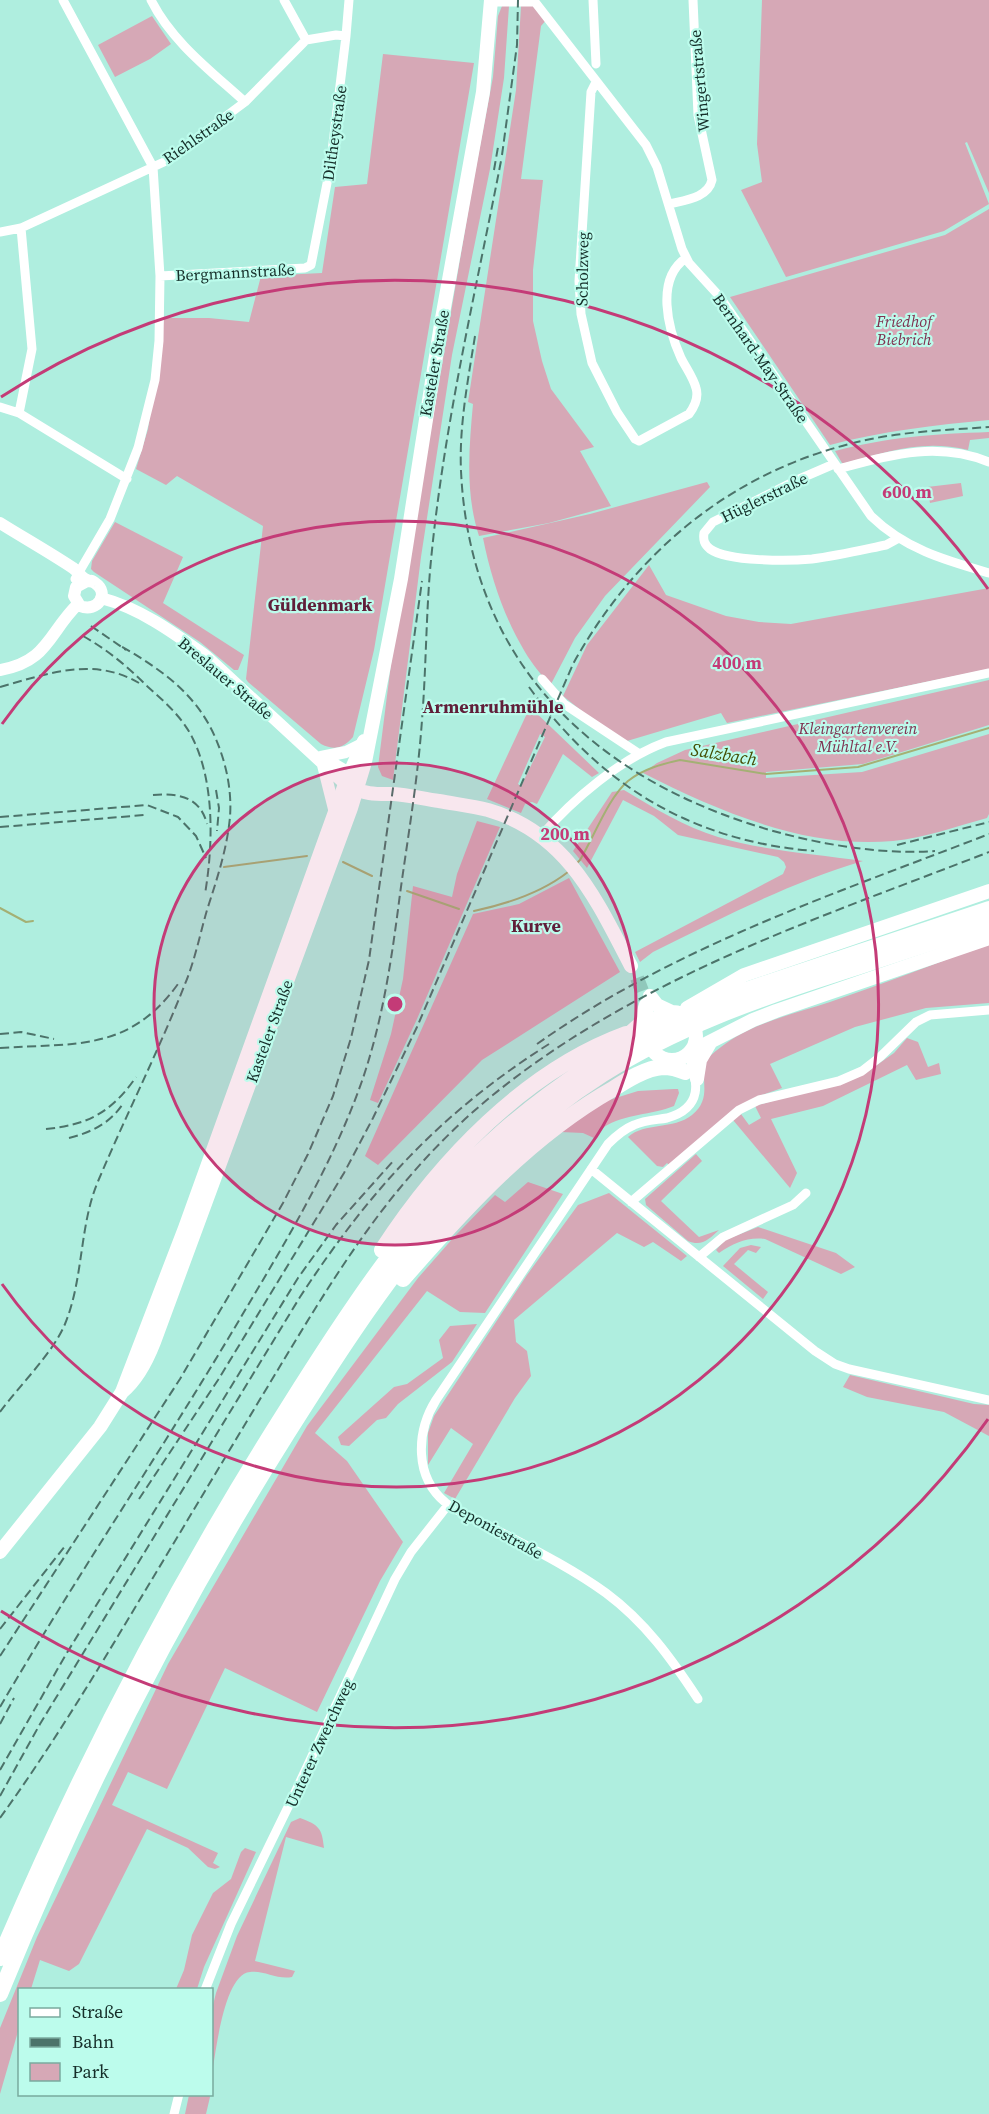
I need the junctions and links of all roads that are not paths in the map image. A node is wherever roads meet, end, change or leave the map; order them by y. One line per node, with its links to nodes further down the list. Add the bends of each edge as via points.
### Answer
1 (63, 0): 14 (street)
2 (151, 0): 13 (street, via 179,41)
3 (284, 0): 10 (street)
4 (349, 0): 9 (street, Diltheystraße)
5 (592, 0): 11 (street)
6 (693, 0): 15 (street, Wingertstraße, via 698,115 712,180 703,194)
7 (491, 1): 8 (street, Bernhard-May-Straße); 35 (main road, Kasteler Straße, via 483,92)
8 (538, 1): 12 (street, Bernhard-May-Straße)
9 (346, 36): 10 (street); 19 (street, Diltheystraße, via 330,168)
10 (306, 40): 13 (street, Riehlstraße)
11 (596, 64)
12 (596, 82): 15 (street, Bernhard-May-Straße, via 646,145); 18 (street, Scholzweg, via 591,92 579,281 581,314 592,363 617,412 639,441 695,407 696,387 675,344 668,306 670,276)
13 (245, 102): 14 (street, Riehlstraße)
14 (153, 167): 16 (street, Riehlstraße); 20 (street)
15 (669, 204): 18 (street, Bernhard-May-Straße)
16 (21, 228): 17 (street, Riehlstraße); 22 (street, via 32,349)
17 (0, 232)
18 (686, 258): 24 (street, Bernhard-May-Straße, via 720,297)
19 (311, 265): 20 (street, Bergmannstraße)
20 (160, 276): 25 (street, via 154,380)
21 (0, 407): 22 (street)
22 (19, 414): 25 (street)
23 (989, 462): 24 (street, Hüglerstraße, via 952,451 919,451)
24 (835, 465): 27 (street, Bernhard-May-Straße, via 871,516); 27 (street, Hüglerstraße, via 719,518 705,529 703,540 711,550 731,555 793,560 886,545)
25 (128, 479): 29 (street)
26 (0, 523): 29 (street, via 59,560)
27 (897, 539): 28 (street, Bernhard-May-Straße, via 942,559)
28 (989, 573)
29 (79, 580): 30 (street, via 97,584); 31 (street, via 74,596)
30 (101, 598): 31 (street, via 90,608); 38 (street, Breslauer Straße, via 138,612 206,656)
31 (78, 604): 32 (street, via 36,655)
32 (0, 670)
33 (989, 673): 37 (street, via 666,742)
34 (542, 679): 37 (street, via 564,704)
35 (372, 726): 36 (main road, Kasteler Straße); 39 (main road, Kasteler Straße)
36 (362, 744): 38 (street); 39 (main road, Kasteler Straße)
37 (638, 753): 42 (street, via 586,792)
38 (319, 758): 39 (street, Breslauer Straße); 41 (street)
39 (353, 782): 40 (main road); 41 (main road, Kasteler Straße)
40 (387, 794): 41 (main road); 42 (main road, via 488,810)
41 (341, 814): 65 (main road, Kasteler Straße, via 152,1329 122,1392 100,1427)
42 (541, 836): 47 (main road, via 579,873)
43 (989, 891): 49 (main road, via 744,975 675,1008)
44 (989, 909): 48 (highway)
45 (989, 924): 48 (highway)
46 (989, 938): 53 (main road, via 776,1011)
47 (634, 972)
48 (758, 993): 62 (highway, via 583,1079 463,1189)
49 (659, 1006): 51 (main road); 51 (main road, via 662,1015); 52 (highway); 54 (main road, via 691,1022 695,1042)
50 (989, 1010): 60 (street, via 930,1015 916,1022 862,1071 839,1081 759,1100 739,1110)
51 (652, 1024): 52 (highway); 55 (main road, via 651,1047)
52 (632, 1032): 62 (highway, via 568,1062 524,1093 470,1140 402,1219 372,1265)
53 (710, 1043): 54 (main road); 57 (main road)
54 (689, 1053): 55 (main road); 57 (street)
55 (667, 1059): 56 (highway); 57 (street)
56 (645, 1072): 57 (highway, via 662,1067); 62 (highway, via 597,1098 553,1129 482,1192 389,1295)
57 (692, 1081): 58 (street, Deponiestraße, via 689,1105 668,1117 640,1123 620,1133)
58 (591, 1169): 60 (street); 64 (street, Deponiestraße, via 425,1419 423,1465 434,1490)
59 (806, 1193): 61 (street, via 794,1205 723,1237)
60 (631, 1202): 61 (street)
61 (699, 1257): 63 (street, via 835,1364)
62 (353, 1319): 67 (highway, via 250,1466 153,1636 73,1794); 69 (highway, via 165,1643 85,1799)
63 (989, 1400)
64 (448, 1504): 66 (street, Deponiestraße, via 574,1572 618,1603 657,1640); 68 (street, Unterer Zwerchweg, via 395,1579 231,1924)
65 (0, 1552)
66 (698, 1699)
67 (0, 1958)
68 (205, 1988)
69 (0, 1994)
70 (178, 2096): 71 (street)
71 (174, 2114)

